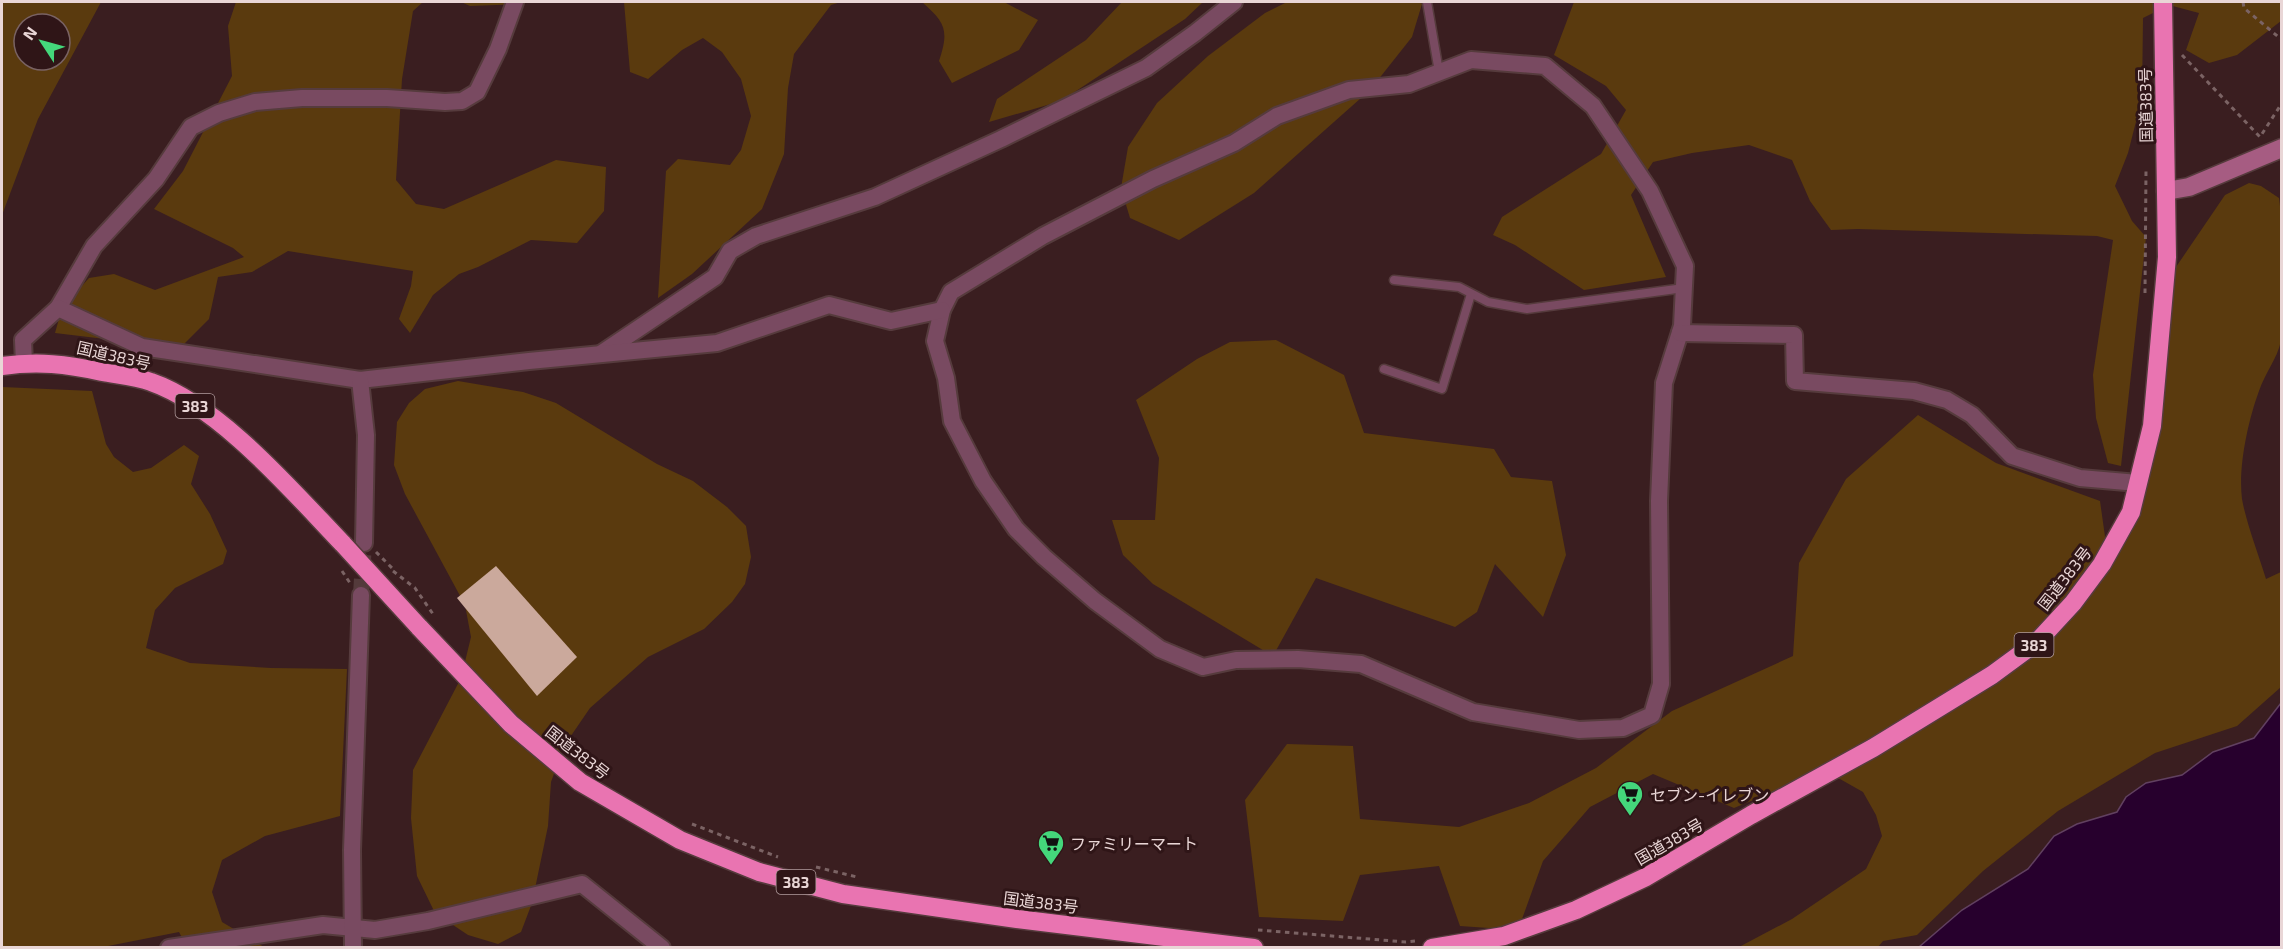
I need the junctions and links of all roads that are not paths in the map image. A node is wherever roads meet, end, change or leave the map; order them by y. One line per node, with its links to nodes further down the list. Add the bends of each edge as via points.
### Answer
1 (515, 2): 11 (street, via 477,92 462,101 302,98 255,102 191,127 156,179 94,246)
2 (1234, 2): 14 (street, via 1146,68 875,197 756,236 730,251 715,277)
3 (1427, 2): 5 (lane)
4 (2163, 2): 7 (highway, 国道383号 / 383)
5 (1439, 72): 9 (street, via 1471,60 1545,66 1593,106 1650,191 1685,266); 12 (street, via 1408,84 1349,90 1277,116 1234,142 1042,236 951,292)
6 (2282, 148): 7 (street, via 2189,187)
7 (2166, 191): 19 (highway, 国道383号 / 383, via 2167,257 2152,426)
8 (1394, 280): 10 (lane, via 1459,287)
9 (1684, 288): 10 (lane, via 1527,309 1488,302); 13 (street)
10 (1472, 294): 17 (lane, via 1442,389)
11 (58, 308): 15 (street, via 23,340); 18 (street, via 142,347)
12 (942, 310): 13 (street, via 935,341 946,378 952,421 984,481 1016,529 1044,557 1160,649 1203,667 1236,660 1361,664 1473,712 1579,730 1623,728 1652,715 1661,684 1659,501 1664,383); 14 (street, via 891,321 829,305 717,343)
13 (1680, 333): 19 (street, via 1794,335 1795,381 1914,391 1947,400 1972,415 2012,456 2080,478)
14 (601, 354): 18 (street)
15 (24, 363): 16 (highway, 国道383号 / 383); 26 (highway, 国道383号 / 383, bridge, via 66,364 151,382 176,393 220,423 343,544 511,724 580,782 680,840 759,872 843,894)
16 (2, 366)
17 (1384, 369)
18 (360, 380): 20 (street, via 366,435)
19 (2138, 483): 27 (highway, 国道383号 / 383, via 2131,512 2102,564 2073,603 2037,642 1992,675 1873,748 1646,877 1576,910 1504,936)
20 (364, 542)
21 (361, 595): 22 (street)
22 (352, 928): 23 (street, via 323,925); 24 (street); 25 (street, via 375,930 428,921 582,884)
23 (169, 948)
24 (353, 948)
25 (662, 948)
26 (1254, 948)
27 (1432, 948)

